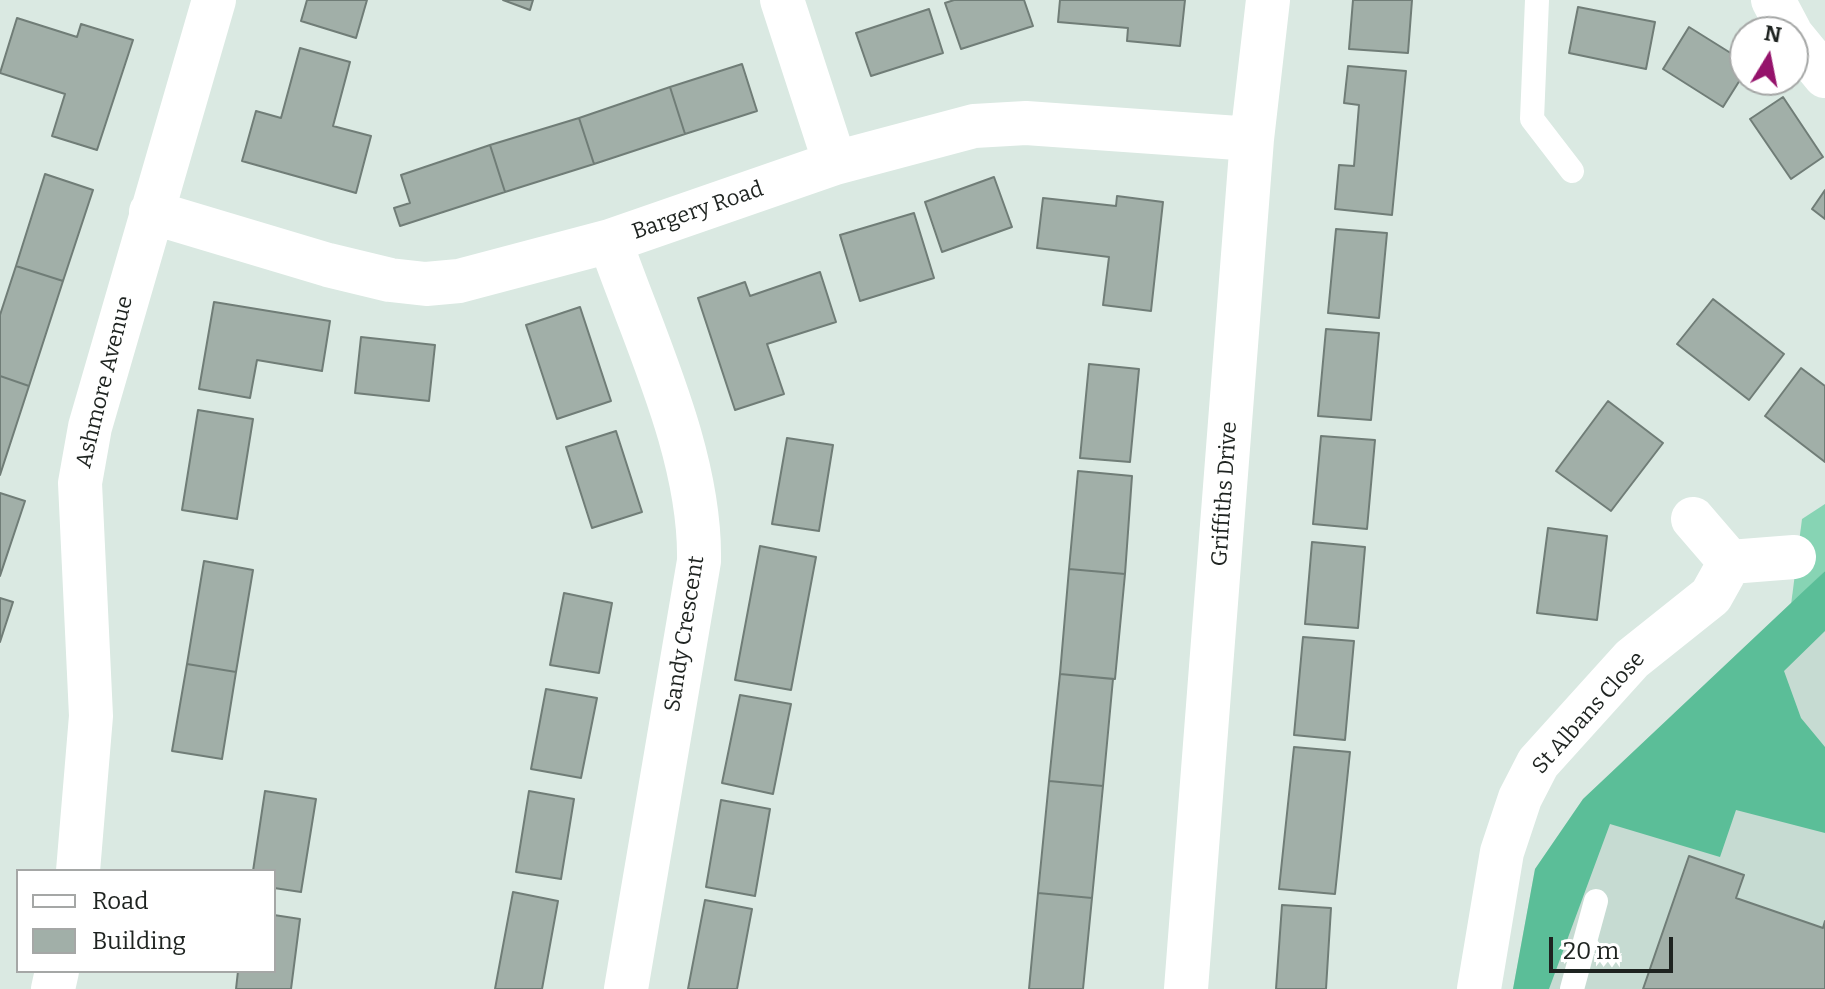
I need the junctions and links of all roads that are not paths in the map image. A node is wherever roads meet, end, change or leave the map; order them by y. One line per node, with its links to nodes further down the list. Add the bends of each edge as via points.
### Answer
1 (214, 0): 10 (street, Ashmore Avenue)
2 (782, 0): 8 (street)
3 (1268, 0): 7 (street, Griffiths Drive)
4 (1537, 0): 9 (lane, via 1532,119)
5 (1809, 56): 6 (street)
6 (1825, 76)
7 (1252, 139): 8 (street, Bargery Road, via 1026,123 974,126); 18 (street, Griffiths Drive)
8 (835, 163): 11 (street, Bargery Road)
9 (1572, 171)
10 (151, 212): 11 (street, Bargery Road, via 328,265 426,284 459,281); 15 (street, Ashmore Avenue, via 90,427 80,483 91,716)
11 (610, 241): 17 (street, Sandy Crescent, via 688,460 699,528 699,561)
12 (1693, 519): 14 (street)
13 (1794, 557): 14 (street)
14 (1730, 562): 19 (street, St Albans Close, via 1711,596 1632,659 1538,763 1502,852)
15 (78, 869)
16 (1596, 901): 20 (lane)
17 (626, 989)
18 (1186, 989)
19 (1479, 989)
20 (1572, 989)

